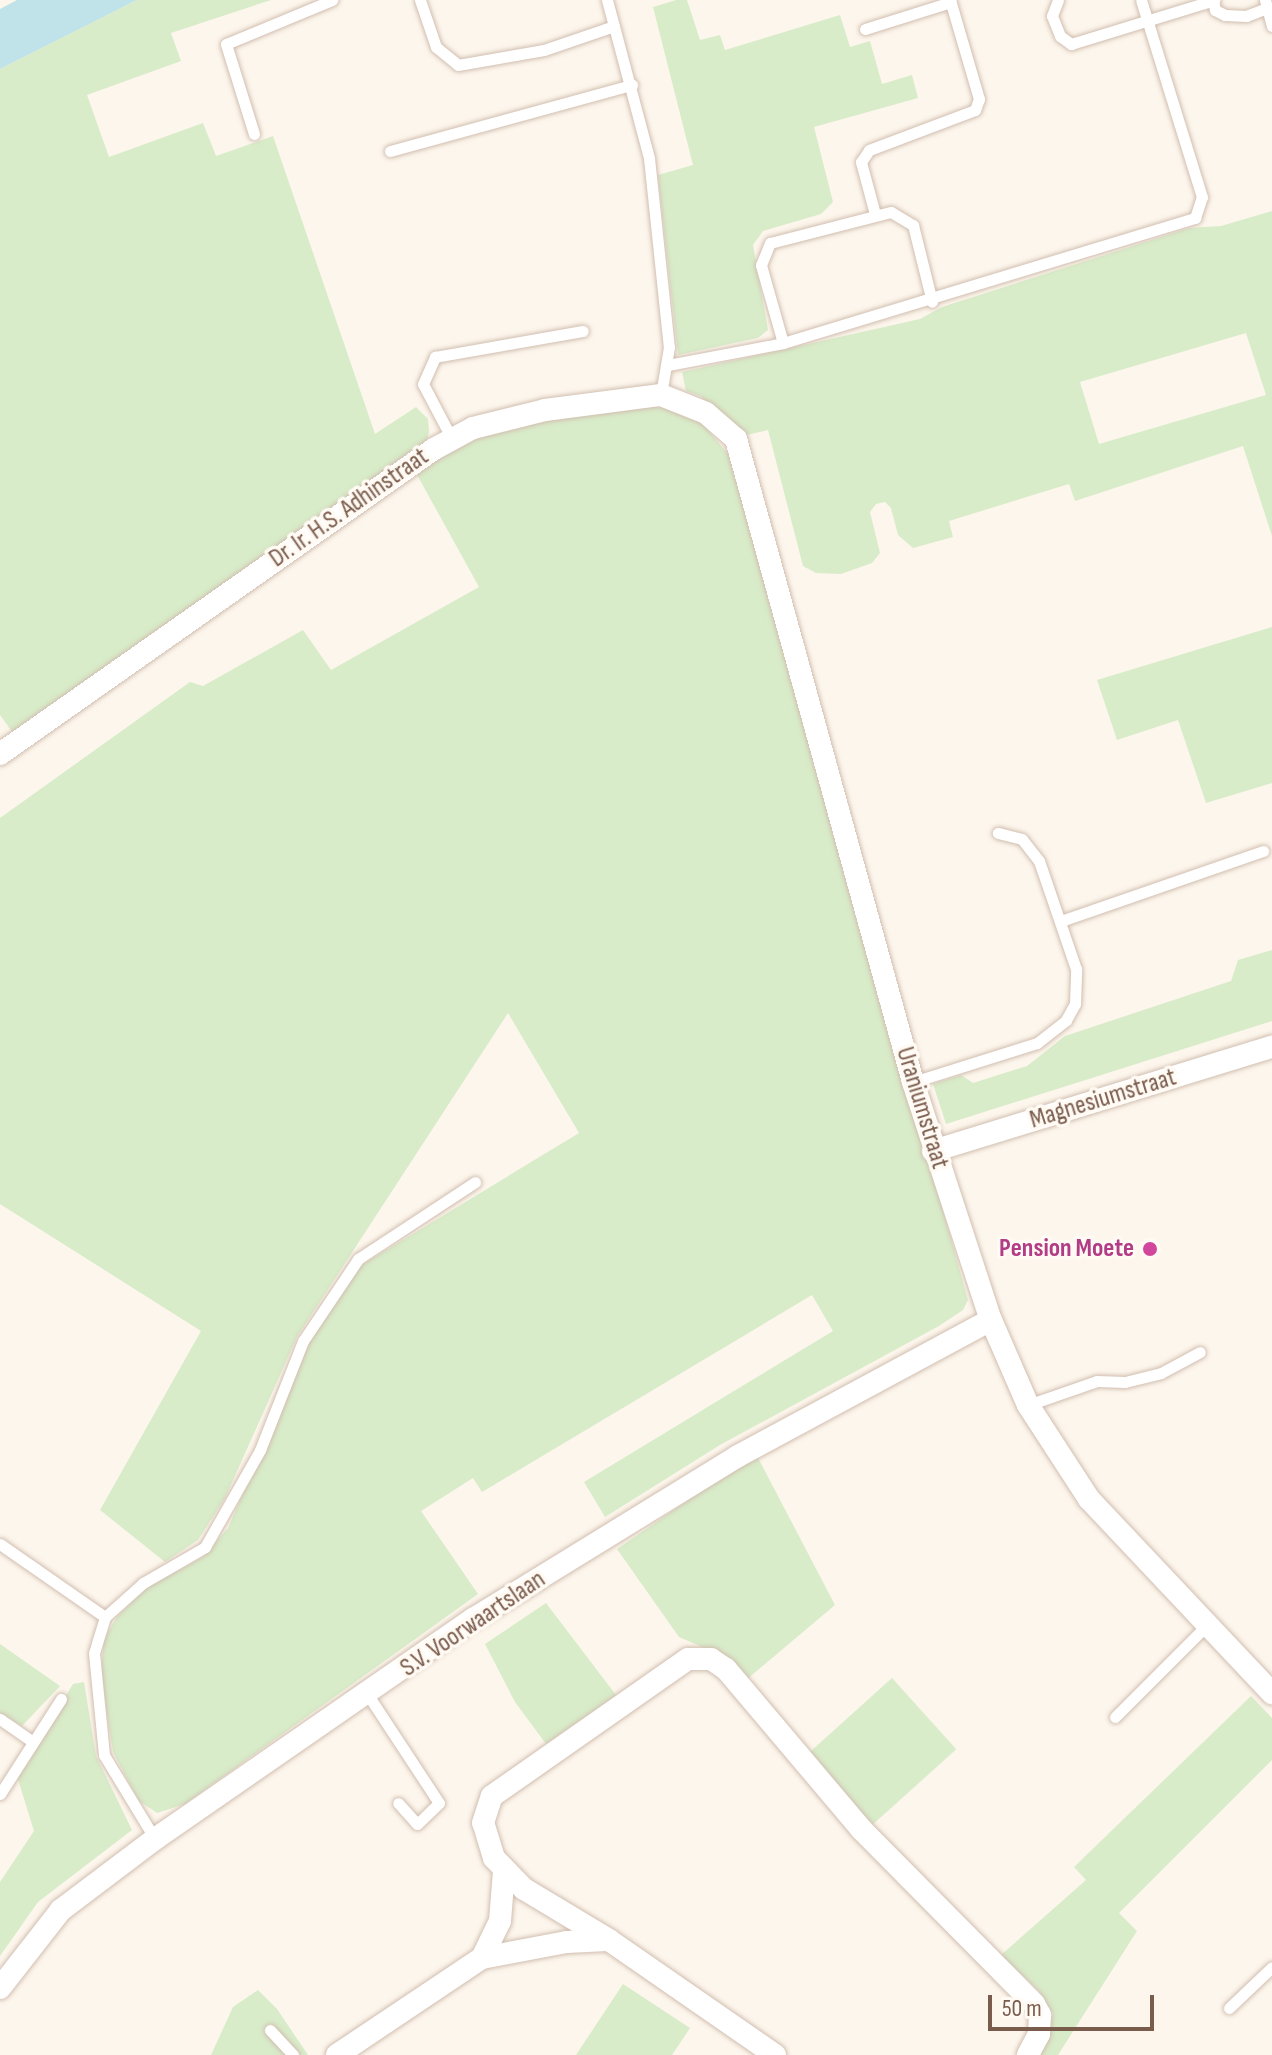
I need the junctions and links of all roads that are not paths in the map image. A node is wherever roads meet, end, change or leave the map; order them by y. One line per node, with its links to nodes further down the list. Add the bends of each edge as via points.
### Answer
1 (332, 0): 14 (lane, via 226,44)
2 (420, 0): 10 (lane, via 436,47 458,65 544,50)
3 (607, 0): 10 (lane)
4 (1058, 0): 9 (lane, via 1052,16 1060,36 1071,44)
5 (1141, 0): 9 (lane)
6 (1214, 0): 8 (lane, via 1215,10 1225,15 1246,16); 9 (lane)
7 (950, 1): 12 (lane); 16 (lane, via 979,99 975,110 869,150 861,162)
8 (1266, 4): 11 (lane)
9 (1149, 24): 17 (lane, via 1202,210 1195,218)
10 (614, 26): 13 (lane)
11 (1272, 26)
12 (865, 29)
13 (632, 85): 15 (lane); 20 (lane, via 649,158)
14 (254, 134)
15 (390, 151)
16 (875, 214): 17 (lane, via 891,212 913,225); 19 (lane, via 770,243 761,265)
17 (932, 302): 19 (lane)
18 (583, 331): 22 (lane, via 435,357 423,384)
19 (783, 343): 20 (lane)
20 (668, 365): 21 (lane)
21 (661, 395): 22 (street, Dr. Ir. H.S. Adhinstraat, via 545,410 473,428); 23 (street, Dr. Ir. H.S. Adhinstraat, via 706,413)
22 (452, 439): 24 (street, Dr. Ir. H.S. Adhinstraat)
23 (736, 439): 29 (street, Uraniumstraat)
24 (0, 754)
25 (998, 833): 27 (lane, via 1008,832 1031,847)
26 (1263, 851): 27 (lane)
27 (1061, 921): 29 (lane, via 1079,984 1066,1020 1037,1043)
28 (1272, 1047): 30 (street, Magnesiumstraat)
29 (913, 1082): 30 (street, Uraniumstraat)
30 (933, 1151): 32 (street, Uraniumstraat)
31 (475, 1182): 36 (lane, via 358,1259 303,1341 260,1450 205,1547 143,1583)
32 (991, 1320): 34 (street, Uraniumstraat); 39 (street, S.V. Voorwaartslaan, via 738,1456 473,1619)
33 (1200, 1352): 34 (lane, via 1161,1373 1125,1382 1097,1381)
34 (1028, 1405): 37 (street, Uraniumstraat, via 1089,1499)
35 (0, 1544): 36 (lane)
36 (105, 1617): 46 (lane, via 94,1653 104,1755)
37 (1206, 1626): 38 (street, Uraniumstraat); 41 (lane)
38 (1272, 1693)
39 (368, 1695): 45 (lane, via 439,1803 417,1824); 46 (street, S.V. Voorwaartslaan)
40 (61, 1699): 43 (lane)
41 (1115, 1717)
42 (0, 1719): 43 (lane)
43 (32, 1741): 44 (lane)
44 (0, 1794)
45 (398, 1803)
46 (155, 1839): 51 (street, S.V. Voorwaartslaan, via 61,1910)
47 (504, 1871): 48 (street, via 524,1889); 49 (street, via 500,1921); 57 (street, via 483,1823 492,1796 657,1677 688,1659 711,1659 726,1669 861,1829 1034,2004 1040,2015 1039,2034)
48 (609, 1940): 49 (street); 56 (street)
49 (482, 1958): 55 (street)
50 (1272, 1967): 52 (lane)
51 (0, 1988)
52 (1229, 2008)
53 (270, 2030): 54 (lane)
54 (293, 2055)
55 (337, 2055)
56 (775, 2055)
57 (1028, 2055)

